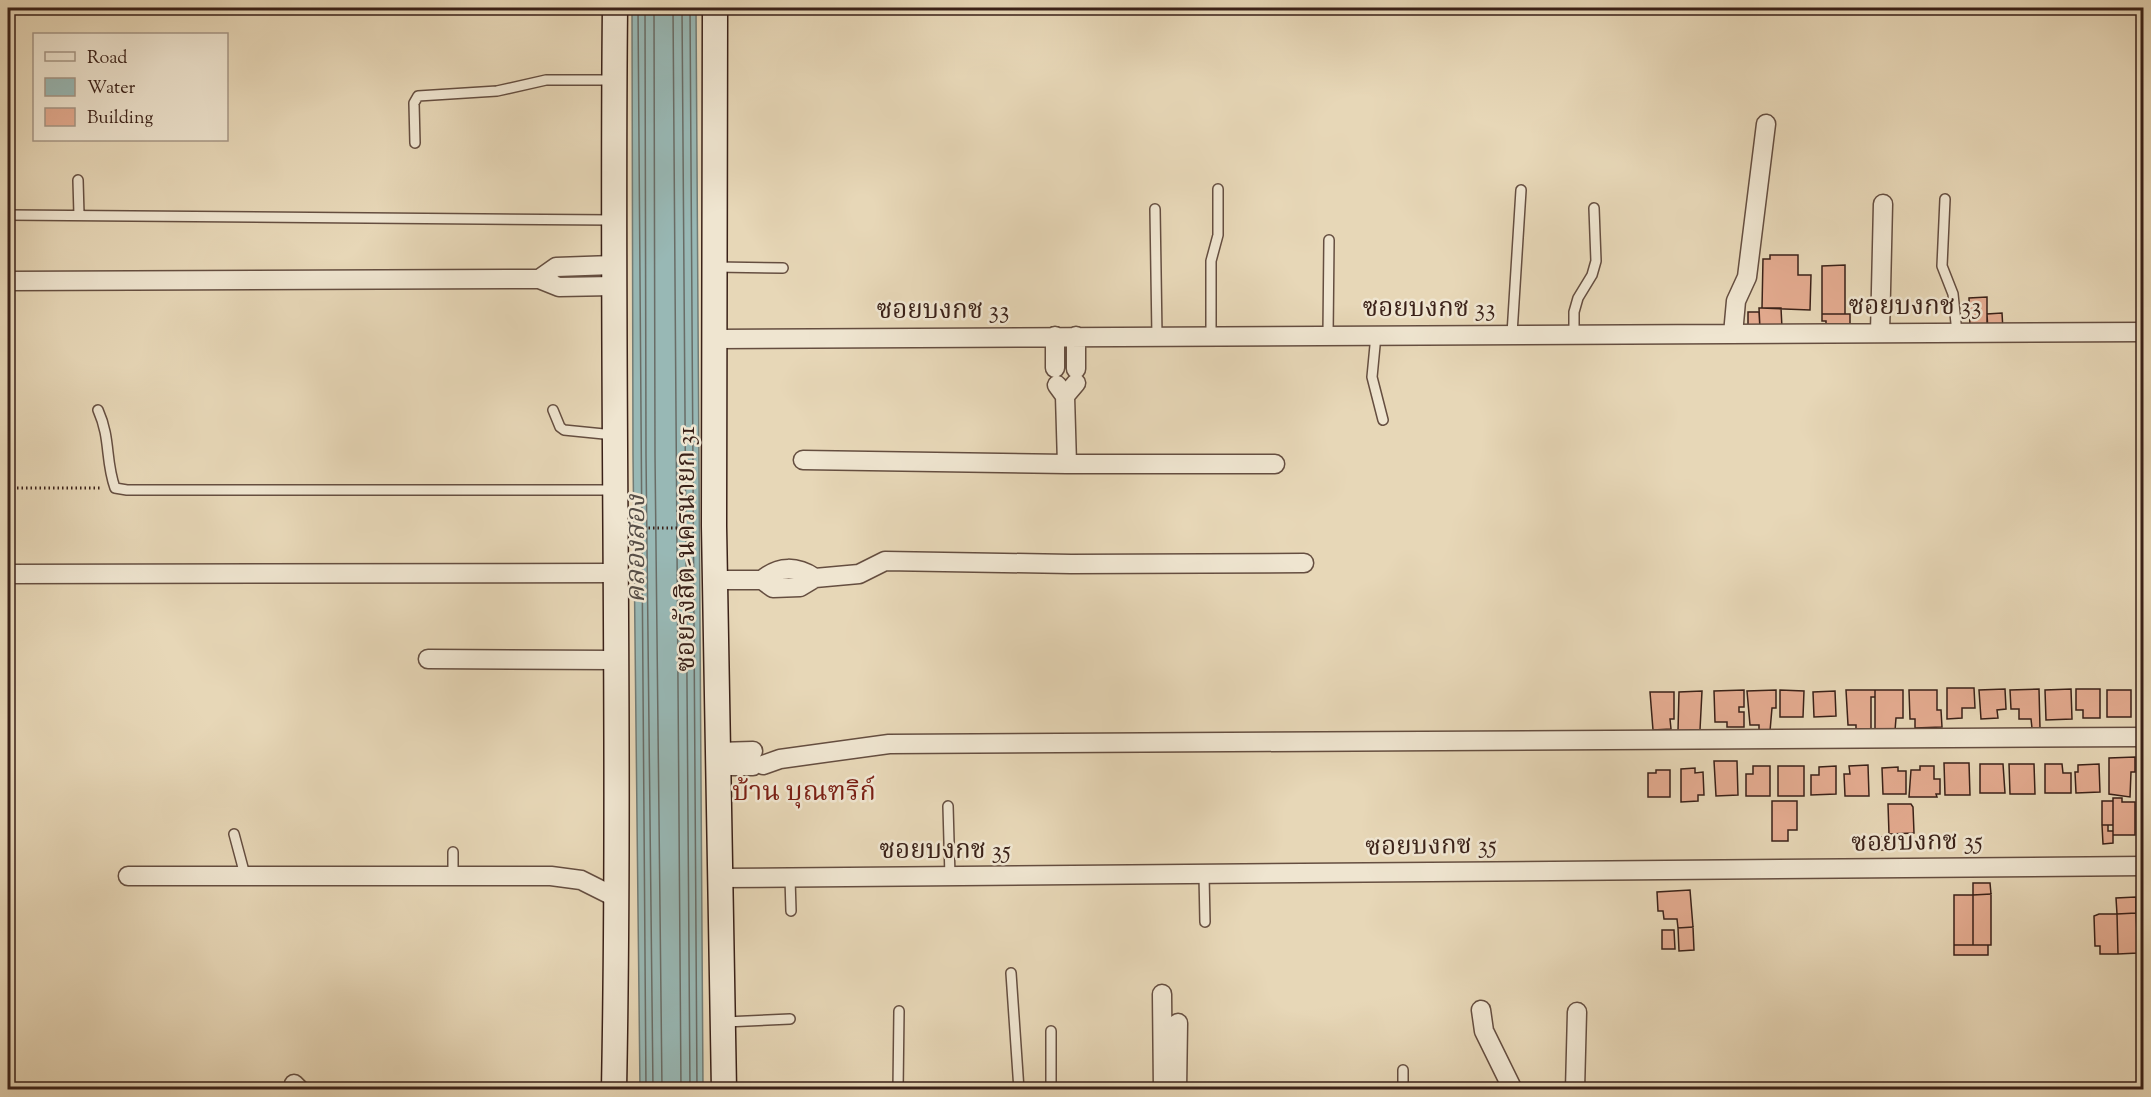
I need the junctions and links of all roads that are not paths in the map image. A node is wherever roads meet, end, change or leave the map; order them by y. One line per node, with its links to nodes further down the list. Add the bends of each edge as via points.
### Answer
1 (615, 8): 3 (street)
2 (715, 8): 17 (street, ซอยรังสิต-นครนายก 31)
3 (614, 80): 5 (lane, via 546,80 497,91 418,96 414,103); 15 (street)
4 (1766, 124): 26 (street, via 1749,266 1736,301)
5 (415, 143)
6 (78, 180): 14 (lane)
7 (1218, 189): 32 (lane, via 1218,235 1211,261)
8 (1521, 190): 24 (lane)
9 (1945, 199): 23 (lane, via 1942,266 1953,294)
10 (1883, 204): 22 (street)
11 (1594, 208): 25 (lane, via 1596,261 1578,298)
12 (1155, 209): 31 (lane)
13 (8, 215): 14 (lane)
14 (79, 215): 15 (lane)
15 (613, 220): 19 (street)
16 (1329, 240): 27 (lane)
17 (715, 267): 18 (lane); 33 (street, ซอยรังสิต-นครนายก 31)
18 (783, 268)
19 (613, 276): 20 (street, via 556,267 539,279); 38 (street)
20 (8, 281)
21 (2144, 332): 23 (street, ซอยบงกช 33)
22 (1880, 333): 23 (street, ซอยบงกช 33); 26 (street, ซอยบงกช 33)
23 (1957, 333)
24 (1512, 334): 25 (street, ซอยบงกช 33); 28 (street, ซอยบงกช 33)
25 (1574, 334): 26 (street, ซอยบงกช 33)
26 (1733, 334)
27 (1328, 335): 28 (street, ซอยบงกช 33); 32 (street, ซอยบงกช 33)
28 (1376, 335): 37 (lane, via 1371,377)
29 (1055, 336): 30 (street, ซอยบงกช 33); 33 (street, ซอยบงกช 33); 34 (street)
30 (1076, 336): 31 (street, ซอยบงกช 33); 34 (street)
31 (1157, 336): 32 (street, ซอยบงกช 33)
32 (1211, 336)
33 (715, 339): 46 (street, ซอยรังสิต-นครนายก 31)
34 (1066, 380): 40 (street)
35 (98, 410): 42 (lane, via 108,437 115,488)
36 (553, 410): 38 (lane, via 564,430)
37 (1383, 420)
38 (615, 435): 42 (street)
39 (803, 460): 40 (street)
40 (1067, 464): 41 (street)
41 (1275, 464)
42 (615, 490): 44 (street)
43 (1304, 562): 46 (street, via 885,561 859,574 815,578 801,587 773,588 762,580)
44 (615, 573): 45 (street); 48 (street)
45 (8, 574)
46 (716, 580): 50 (street, ซอยรังสิต-นครนายก 31)
47 (428, 659): 48 (street)
48 (615, 660): 62 (street)
49 (2144, 737): 50 (street, via 889,744)
50 (718, 759): 61 (street, ซอยรังสิต-นครนายก 31)
51 (948, 806): 59 (lane)
52 (234, 834): 55 (lane)
53 (453, 852): 58 (lane)
54 (2144, 866): 56 (street, ซอยบงกช 35)
55 (245, 875): 57 (street); 58 (street)
56 (1204, 875): 59 (street, ซอยบงกช 35); 64 (lane)
57 (128, 876)
58 (453, 876): 62 (street, via 581,880)
59 (950, 877): 60 (street, ซอยบงกช 35)
60 (790, 878): 61 (street, ซอยบงกช 35); 63 (lane)
61 (720, 879): 71 (street, ซอยรังสิต-นครนายก 31)
62 (618, 898): 75 (street)
63 (791, 911)
64 (1205, 922)
65 (1011, 973): 78 (lane)
66 (1162, 994): 80 (street)
67 (1482, 1010): 83 (street, via 1484,1031)
68 (899, 1011): 77 (lane)
69 (1577, 1012): 84 (street)
70 (790, 1019): 71 (lane)
71 (723, 1022): 76 (street, ซอยรังสิต-นครนายก 31)
72 (1178, 1023): 81 (street)
73 (1051, 1031): 79 (lane)
74 (1403, 1070): 82 (lane)
75 (614, 1089)
76 (724, 1089)
77 (898, 1089)
78 (1019, 1089)
79 (1051, 1089)
80 (1163, 1089)
81 (1178, 1089)
82 (1403, 1089)
83 (1513, 1089)
84 (1575, 1089)

